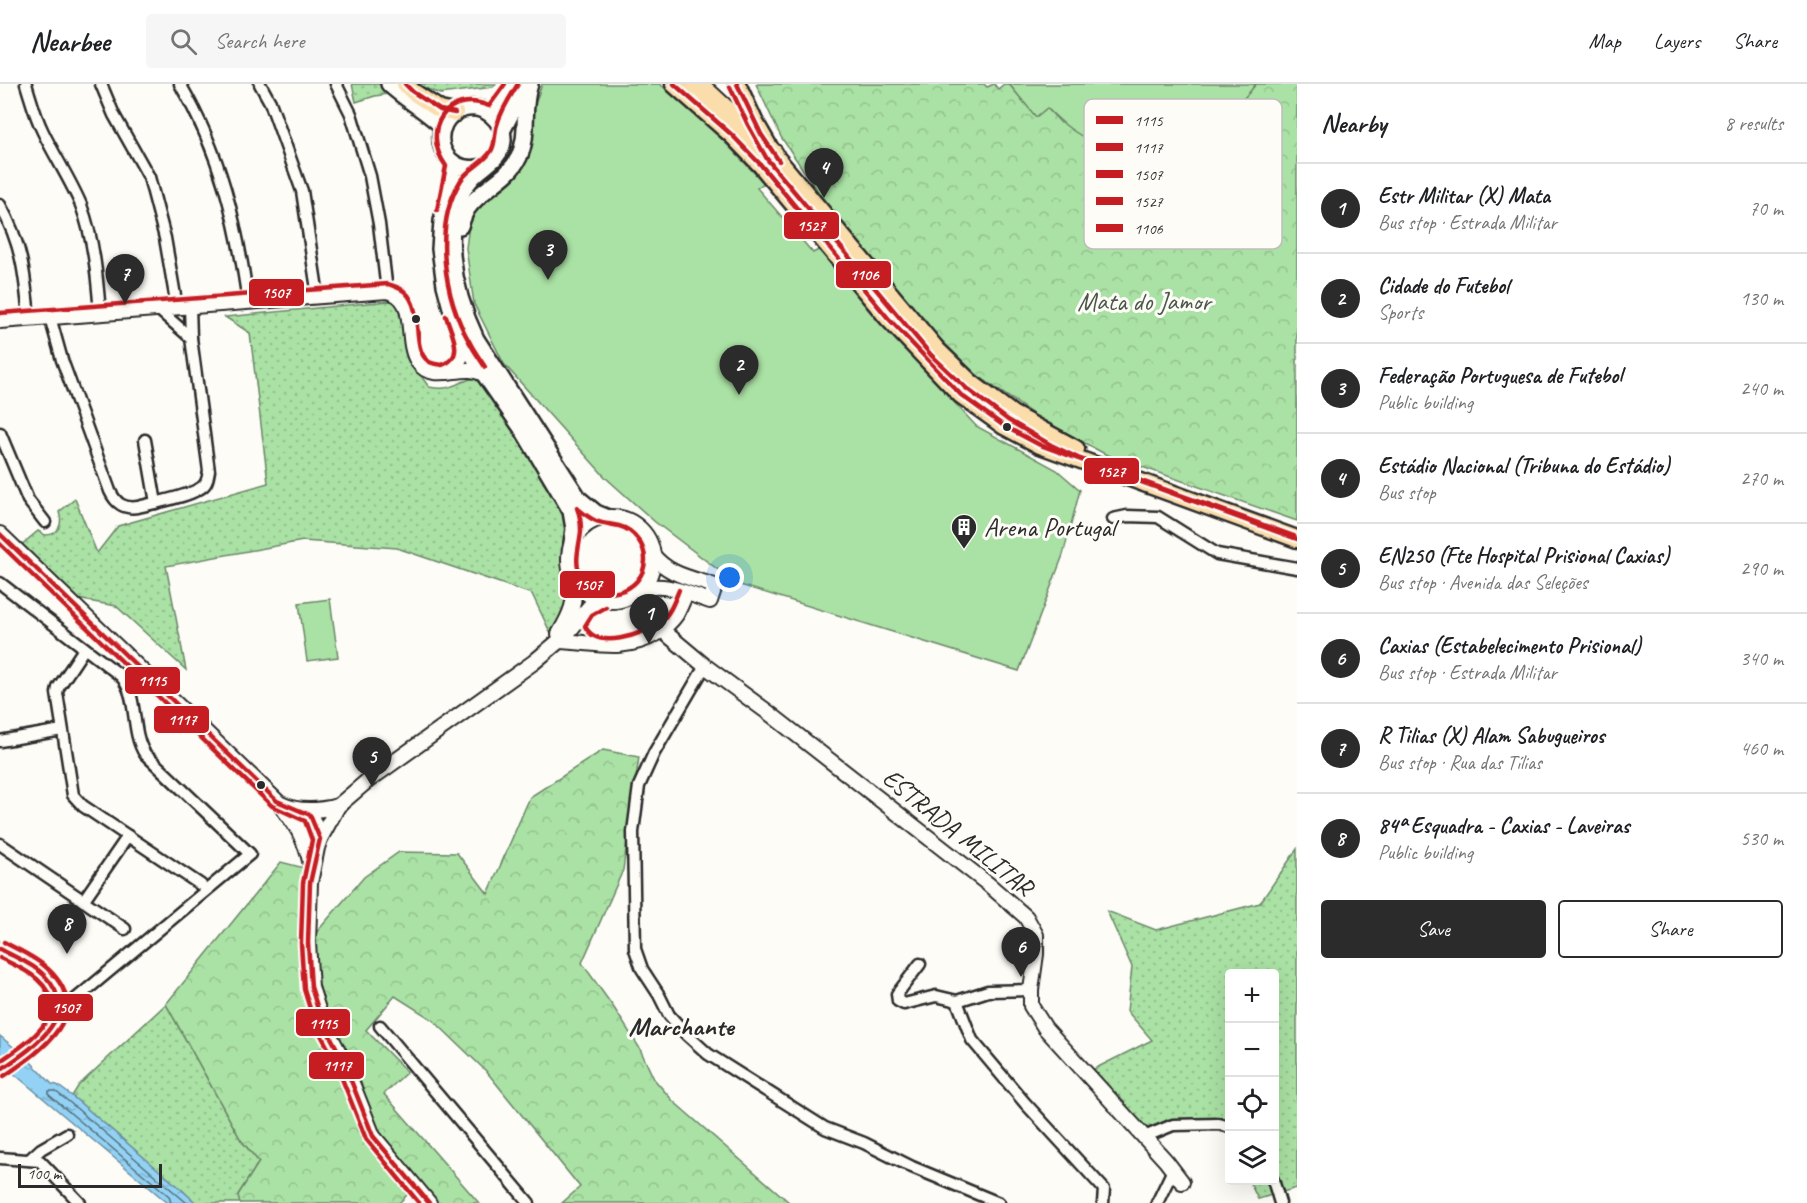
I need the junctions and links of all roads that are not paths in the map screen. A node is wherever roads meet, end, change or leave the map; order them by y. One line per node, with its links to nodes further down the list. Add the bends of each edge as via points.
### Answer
1 (26, 84): 28 (street, via 43,132 84,216 96,265)
2 (101, 84): 26 (street, via 149,177)
3 (180, 84): 25 (street, via 216,158 240,245)
4 (261, 84): 24 (street, via 302,191)
5 (326, 84): 6 (street)
6 (336, 84): 23 (street, via 351,114 370,176)
7 (389, 84): 16 (main road)
8 (405, 84): 14 (main road, via 440,110)
9 (514, 84): 15 (main road)
10 (529, 84): 17 (main road); 22 (main road, via 519,156 512,168 466,210)
11 (674, 84): 44 (main road, via 768,173 888,318 961,396 1040,445)
12 (697, 84): 18 (highway)
13 (737, 84): 18 (main road)
14 (455, 113): 15 (main road, via 474,108); 16 (main road)
15 (492, 115): 17 (main road)
16 (443, 127): 19 (main road, via 442,147)
17 (502, 131): 20 (main road, via 497,156)
18 (773, 154): 42 (main road, via 937,350 971,383 1012,414 1081,451)
19 (454, 164): 20 (main road, via 474,170); 33 (main road, via 440,249 449,302)
20 (483, 167): 22 (main road, via 461,195)
21 (0, 205): 30 (street, via 24,268)
22 (452, 245): 39 (main road, via 456,285 476,339 579,499)
23 (387, 291): 24 (street); 34 (street, via 398,294 406,304 413,351 420,366)
24 (318, 296): 25 (street)
25 (248, 302): 26 (street)
26 (184, 307): 27 (street); 32 (street)
27 (158, 309): 28 (street); 32 (street)
28 (100, 313): 29 (street)
29 (50, 317): 30 (street); 38 (street, via 113,498 130,508)
30 (29, 318): 31 (street)
31 (0, 321)
32 (191, 338): 38 (street, via 208,479 196,492)
33 (464, 340): 34 (street, via 461,358); 35 (main road)
34 (448, 372): 35 (street, via 470,370)
35 (484, 374): 45 (main road, via 571,511)
36 (0, 433): 41 (street, via 28,500)
37 (145, 440): 38 (street)
38 (156, 502)
39 (608, 518): 45 (street, via 587,525); 46 (street, via 623,519 637,527)
40 (1113, 519): 47 (street, via 1158,517 1217,554)
41 (45, 522)
42 (1297, 529)
43 (0, 534): 62 (street, via 277,801)
44 (1297, 539)
45 (572, 543): 48 (street, via 569,565)
46 (652, 554): 50 (street, via 651,570); 51 (street, via 672,572 715,586 710,601)
47 (1297, 568)
48 (574, 579): 52 (street, via 589,595); 55 (street, via 575,599)
49 (0, 583): 57 (street)
50 (639, 590): 51 (street, via 659,585); 52 (street, via 625,598)
51 (686, 593): 54 (street, via 676,615)
52 (603, 600): 53 (street, via 589,607)
53 (578, 621): 55 (street); 56 (street, via 579,635)
54 (662, 630): 56 (street, via 628,645); 58 (street, ESTRADA MILITAR)
55 (554, 645): 56 (street); 61 (street)
56 (591, 645)
57 (84, 649): 59 (street, via 58,688); 74 (street, via 124,681 145,754 250,854)
58 (705, 666): 72 (street, ESTRADA MILITAR, via 1026,917 1036,935); 88 (street, via 639,786 633,832 635,949 642,969 669,1015 708,1054 825,1128)
59 (62, 730): 60 (street); 63 (street, via 73,795)
60 (0, 741)
61 (338, 806): 62 (street); 64 (street)
62 (298, 816): 64 (street, via 312,818); 66 (street)
63 (128, 836): 67 (street); 68 (street)
64 (320, 839): 66 (street)
65 (0, 844): 68 (street)
66 (312, 870): 86 (street, via 308,943 311,987 321,1019 342,1058 373,1136)
67 (201, 885)
68 (83, 901): 69 (street)
69 (125, 928)
70 (0, 949): 74 (street, via 44,975 58,994)
71 (920, 964): 73 (street, via 897,993 898,1001 904,1004 936,996)
72 (1031, 990): 73 (street, via 988,991); 79 (street, ESTRADA MILITAR, via 1031,1006 1045,1028)
73 (957, 1001): 89 (street, via 972,1040 1104,1189)
74 (59, 1013): 76 (street, via 47,1035)
75 (380, 1026): 87 (street)
76 (3, 1068)
77 (1225, 1126): 79 (street, via 1173,1125)
78 (67, 1134): 81 (street, via 41,1149)
79 (1143, 1137): 82 (street, ESTRADA MILITAR)
80 (0, 1158): 81 (street)
81 (34, 1160): 85 (street)
82 (1173, 1170): 83 (street, ESTRADA MILITAR); 90 (street)
83 (1182, 1182)
84 (1275, 1185): 91 (street)
85 (80, 1203)
86 (429, 1203)
87 (529, 1203)
88 (999, 1203)
89 (1103, 1203)
90 (1157, 1203)
91 (1280, 1203)

